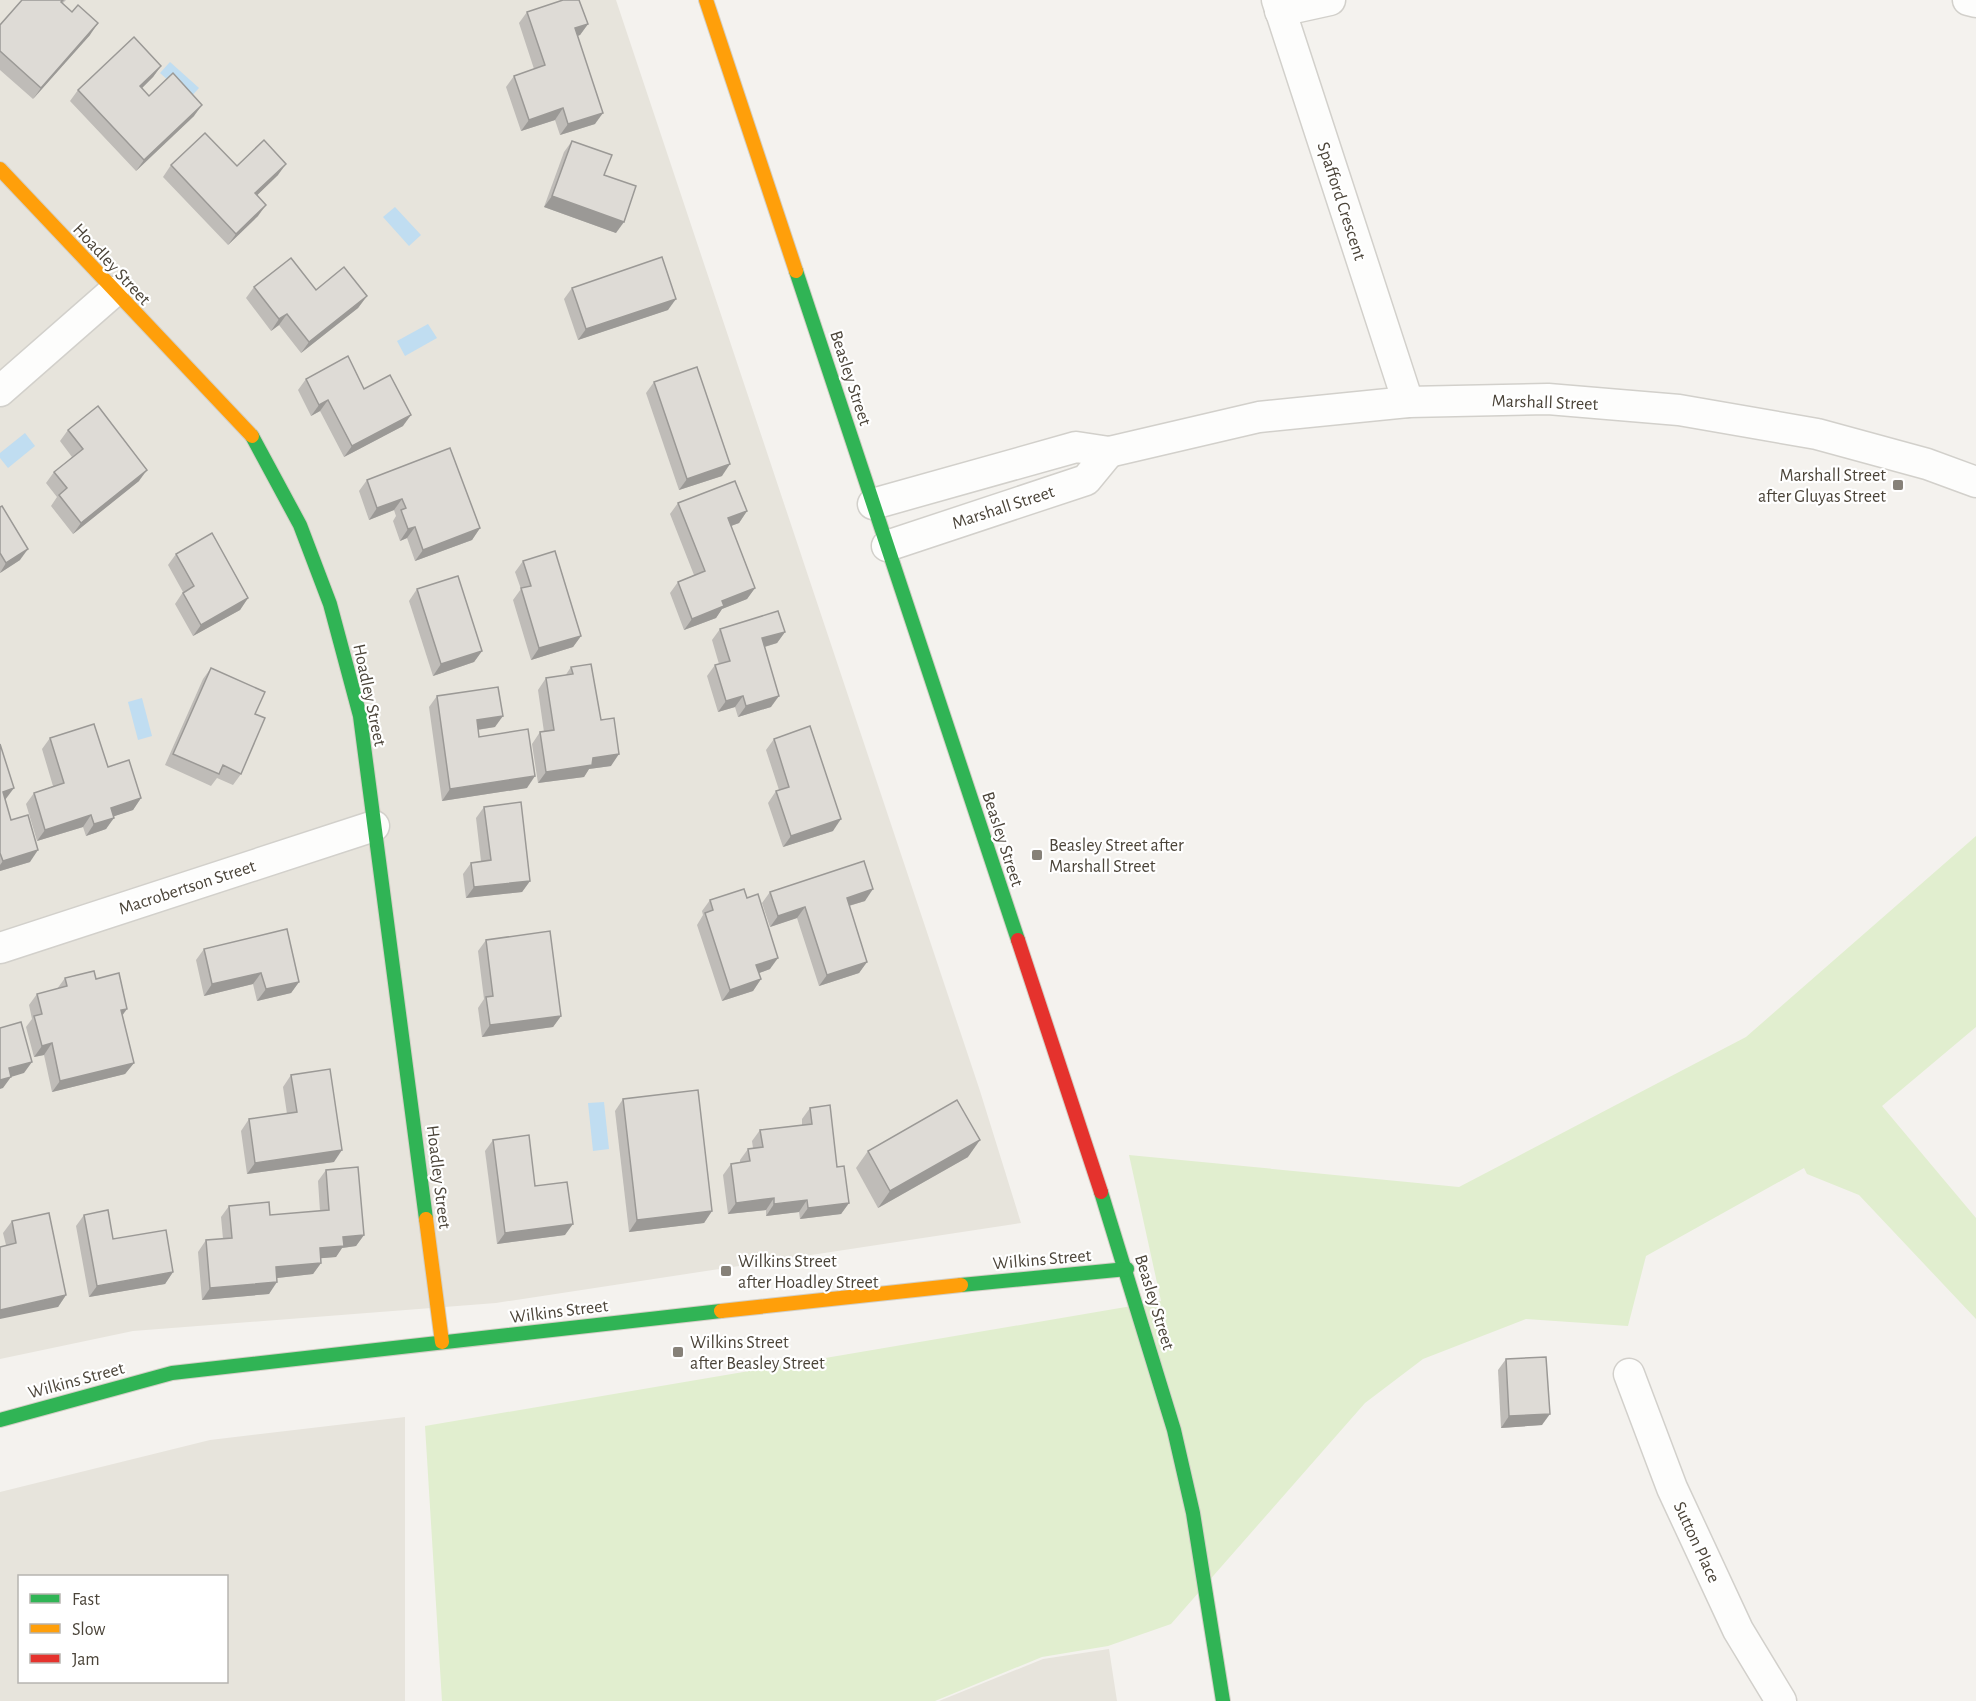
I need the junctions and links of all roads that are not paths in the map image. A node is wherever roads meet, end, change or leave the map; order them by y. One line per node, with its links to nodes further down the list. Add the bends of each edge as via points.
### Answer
1 (706, 0): 12 (street, Beasley Street)
2 (1330, 0): 5 (street)
3 (1968, 0): 4 (street)
4 (1976, 2)
5 (1279, 6): 9 (street, Spafford Crescent)
6 (0, 169): 7 (street, Hoadley Street)
7 (113, 292): 8 (street); 14 (street, Hoadley Street, via 252,436 300,525 330,604 360,716)
8 (0, 391)
9 (1408, 402): 10 (street, Marshall Street, via 1259,417); 11 (street, Marshall Street, via 1548,399 1679,410 1817,434 1927,464)
10 (1109, 452): 12 (street, Marshall Street, via 1076,447); 13 (street, Marshall Street, via 1086,480)
11 (1976, 482)
12 (873, 504): 13 (street, Beasley Street)
13 (887, 546): 16 (street, Beasley Street)
14 (374, 826): 15 (street, Macrobertson Street); 17 (street, Hoadley Street)
15 (0, 948)
16 (1127, 1269): 17 (street, Wilkins Street, via 891,1291); 20 (street, Beasley Street, via 1174,1430 1193,1514)
17 (442, 1342): 19 (street, Wilkins Street, via 172,1373)
18 (1629, 1374): 21 (street, Sutton Place, via 1676,1498 1738,1630)
19 (0, 1420)
20 (1223, 1701)
21 (1781, 1701)

